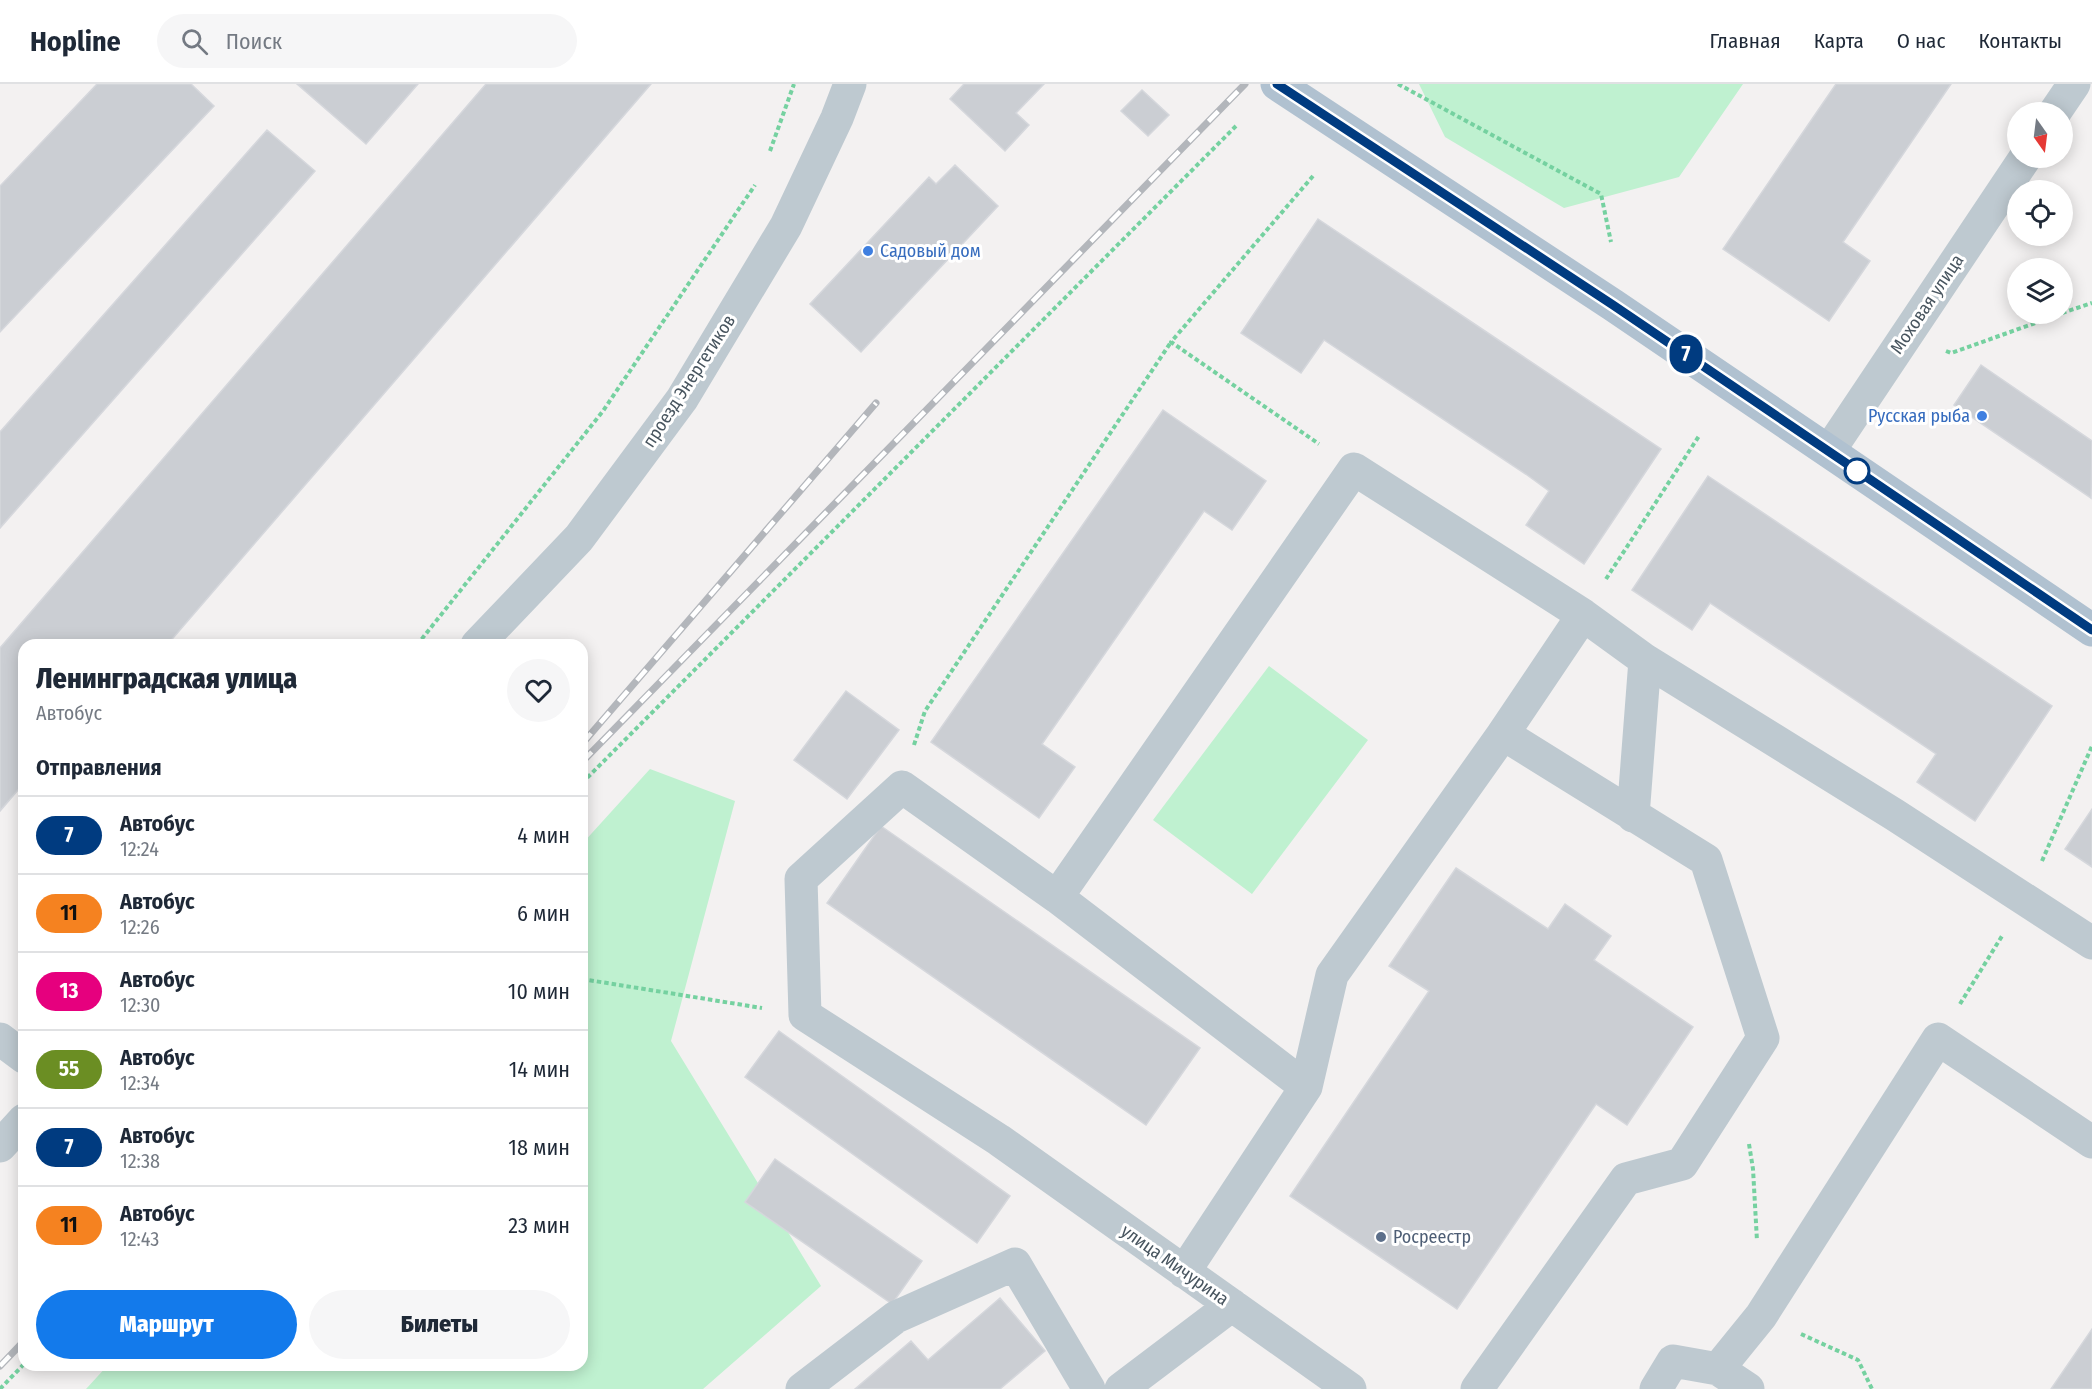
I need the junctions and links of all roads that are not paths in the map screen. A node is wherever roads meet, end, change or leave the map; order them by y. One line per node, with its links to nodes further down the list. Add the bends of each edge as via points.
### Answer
1 (850, 84): 9 (street, проезд Энергетиков, via 786,226 682,399 579,538)
2 (1276, 84): 6 (main road)
3 (2074, 84): 4 (street)
4 (2062, 102)
5 (2018, 168): 6 (street, Моховая улица)
6 (1829, 451): 8 (main road)
7 (1583, 615): 10 (street); 11 (street); 13 (street, via 1354,469)
8 (2092, 630)
9 (483, 639)
10 (1645, 660): 12 (street); 14 (street)
11 (1503, 734): 12 (street); 17 (street, via 1332,975)
12 (1633, 816): 28 (street, via 1706,860 1763,1038 1682,1164 1626,1179)
13 (1057, 897): 17 (street); 21 (street, улица Мичурина, via 902,787 801,879 805,1015 999,1140)
14 (2092, 943)
15 (0, 1039): 16 (street)
16 (18, 1052)
17 (1306, 1087): 21 (street)
18 (18, 1126): 20 (street)
19 (2092, 1142): 23 (street, via 1938,1040 1761,1316)
20 (0, 1146)
21 (1184, 1272): 22 (street, улица Мичурина)
22 (1232, 1305): 26 (street); 27 (street, улица Мичурина)
23 (1718, 1369): 29 (street, via 1673,1361); 30 (street)
24 (802, 1389): 25 (street, via 896,1317 1015,1264)
25 (1089, 1389)
26 (1121, 1389)
27 (1350, 1389)
28 (1477, 1389)
29 (1656, 1389)
30 (1748, 1389)

